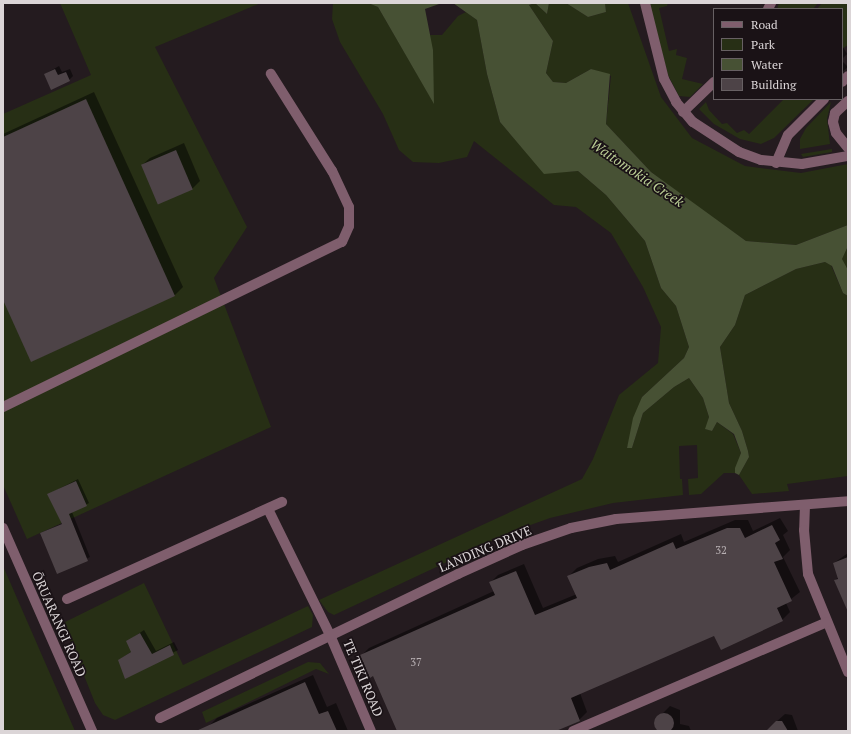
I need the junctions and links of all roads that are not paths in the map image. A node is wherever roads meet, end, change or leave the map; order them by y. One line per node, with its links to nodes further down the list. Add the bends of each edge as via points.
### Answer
1 (645, 3): 6 (street, via 664,79)
2 (271, 74): 10 (street, via 332,170 349,207 349,226 342,242)
3 (713, 83): 6 (street)
4 (823, 100): 9 (street, via 788,135)
5 (848, 100): 7 (street, via 835,114 833,122 836,133)
6 (683, 112): 9 (street, via 717,140 739,152)
7 (848, 148)
8 (848, 156): 9 (street, via 802,164)
9 (776, 163)
10 (3, 407)
11 (282, 502): 14 (street)
12 (848, 502): 13 (street, LANDING DRIVE)
13 (805, 505): 17 (street, via 804,530 808,574); 18 (street, LANDING DRIVE, via 616,519 571,528 491,558)
14 (268, 509): 16 (street); 18 (street, TE TIKI ROAD)
15 (3, 528): 21 (street, ŌRUARANGI ROAD)
16 (67, 600)
17 (827, 622): 19 (street); 23 (street)
18 (330, 635): 20 (street, LANDING DRIVE); 22 (street, TE TIKI ROAD)
19 (848, 672)
20 (160, 718)
21 (92, 731)
22 (371, 731)
23 (573, 731)

